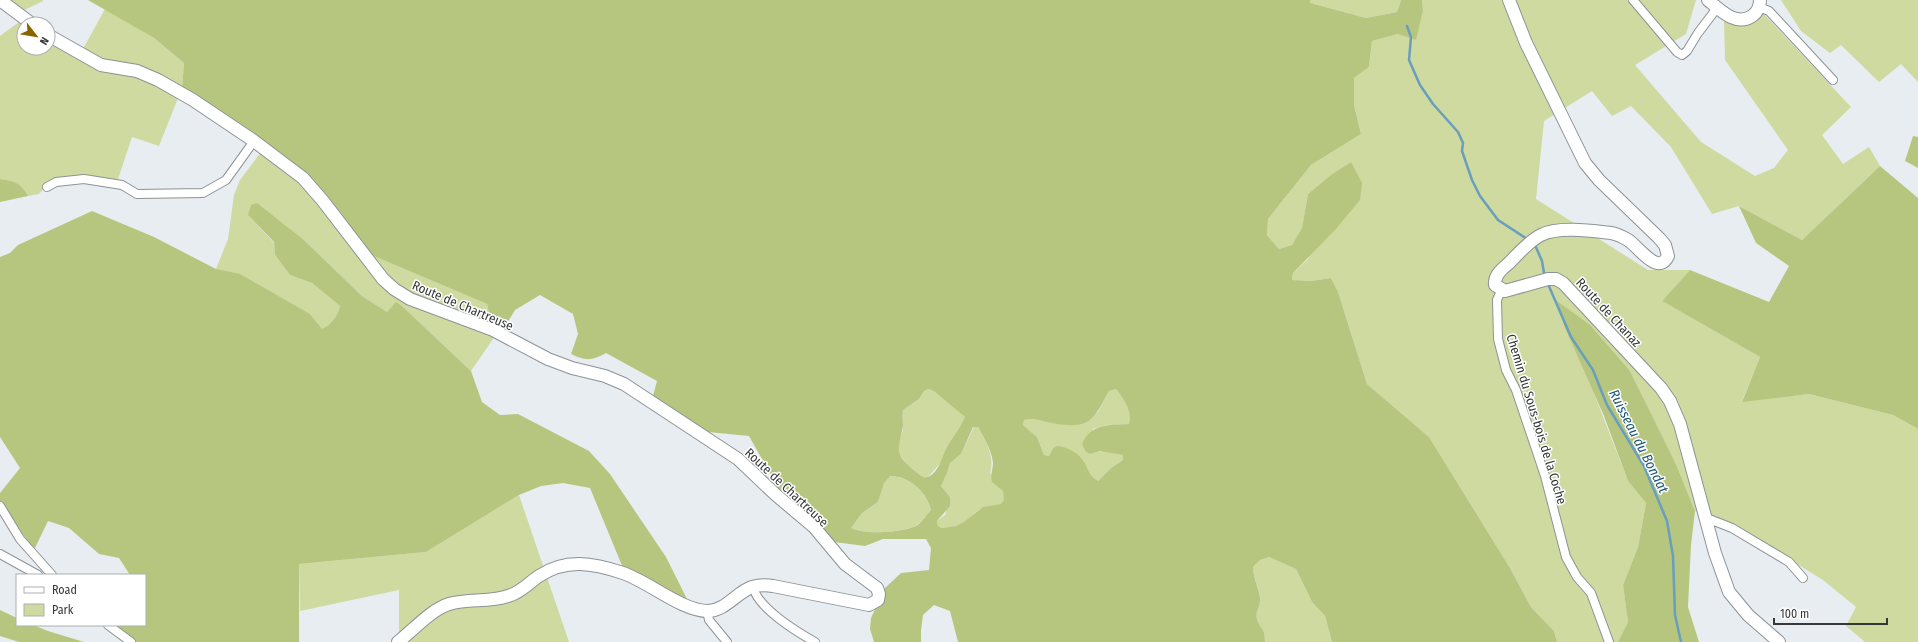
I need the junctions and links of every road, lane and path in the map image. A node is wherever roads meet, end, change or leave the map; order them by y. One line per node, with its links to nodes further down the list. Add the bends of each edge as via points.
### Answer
1 (0, 0): 7 (street)
2 (1509, 0): 12 (street, via 1526,43 1585,163 1659,238 1668,256 1666,260 1658,263 1651,261 1633,244 1612,233 1555,231 1541,235 1499,272 1496,285)
3 (1633, 0): 6 (street, via 1682,55)
4 (1708, 0): 6 (street)
5 (1760, 4): 6 (street, via 1753,16 1740,20 1733,19); 9 (street)
6 (1717, 8)
7 (21, 16)
8 (56, 40): 10 (street, Route de Chartreuse, via 101,65 137,72 158,80)
9 (1833, 80)
10 (254, 140): 11 (street, via 226,180 203,193 138,194 122,185 84,179 56,182); 19 (street, Route de Chartreuse, via 303,178 324,201 383,279 394,289 410,298 493,330 548,359 624,384 738,459 814,527 845,564 876,588 879,596 875,603 869,605 773,586)
11 (48, 187)
12 (1506, 291): 14 (street, Route de Chanaz, via 1548,278 1556,279 1661,388 1670,400 1680,424); 26 (street, Chemin du Sous-bois de la Coche, via 1500,293 1497,300 1498,339 1506,370 1516,390 1544,476 1566,557 1591,593)
13 (0, 506): 17 (street, via 20,539)
14 (1704, 517): 18 (street, via 1732,528 1789,562); 27 (street, Route de Chanaz, via 1729,592 1736,603)
15 (0, 554): 16 (street)
16 (36, 574)
17 (51, 574)
18 (1803, 578)
19 (753, 586): 20 (street, via 720,607); 25 (street, via 759,600 775,615)
20 (707, 611): 23 (street, via 687,606 621,572 582,564 565,564 553,568 511,595 443,607); 24 (street, via 709,620)
21 (109, 626): 22 (street)
22 (131, 642)
23 (398, 642)
24 (727, 642)
25 (815, 642)
26 (1609, 642)
27 (1778, 642)

